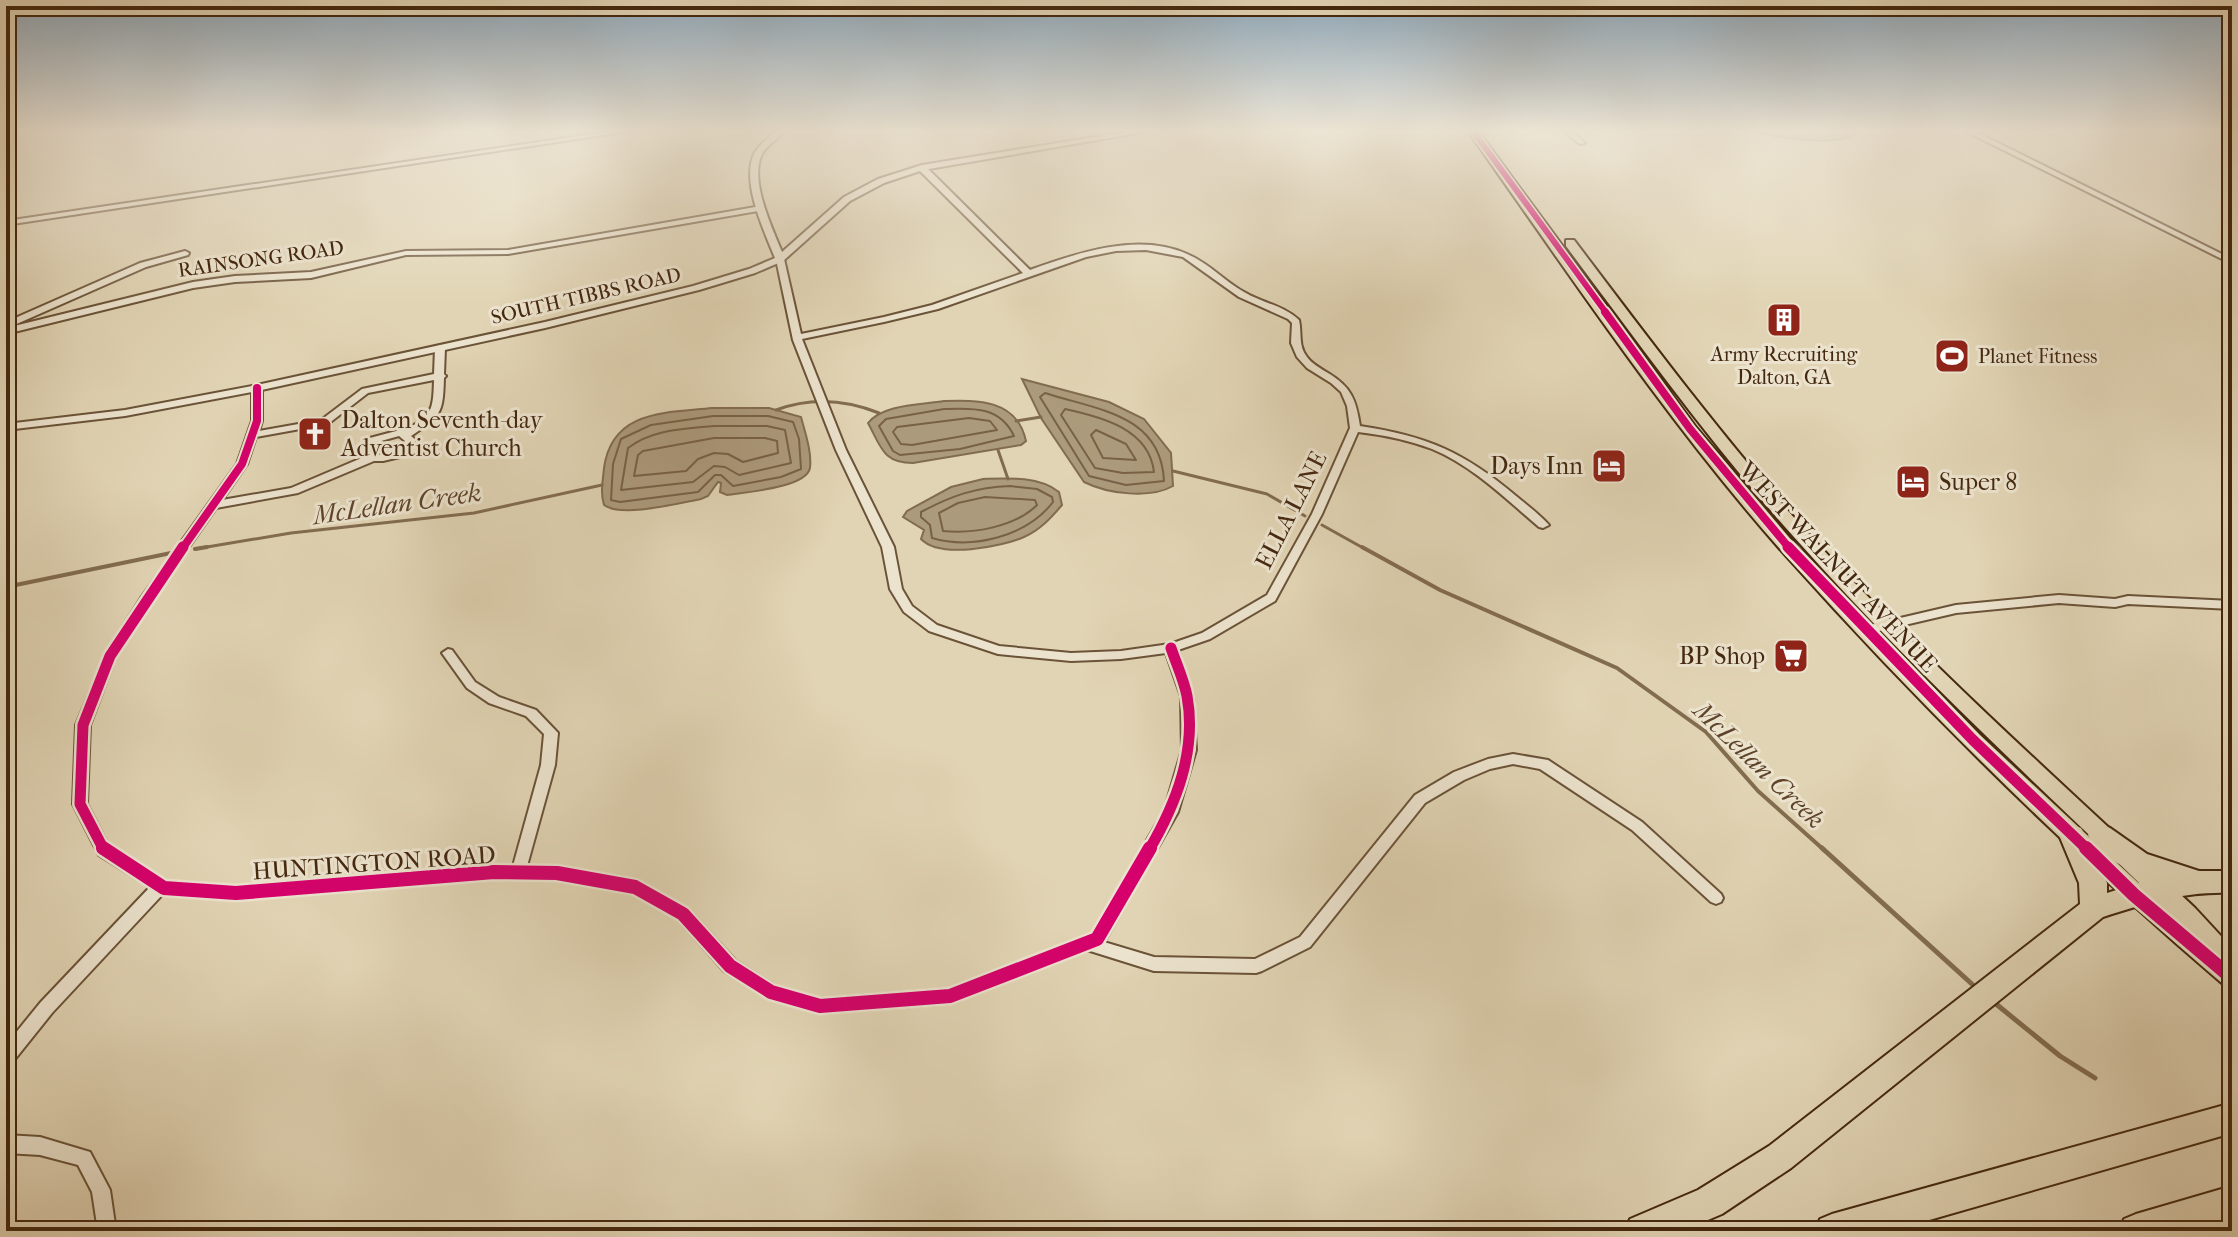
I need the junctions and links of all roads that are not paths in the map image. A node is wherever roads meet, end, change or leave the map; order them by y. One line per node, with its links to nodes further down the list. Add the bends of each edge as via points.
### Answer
1 (229, 189): 9 (street)
2 (758, 189): 8 (street)
3 (866, 189): 11 (street, SOUTH TIBBS ROAD, via 847,199)
4 (943, 189): 13 (street)
5 (1515, 189): 20 (main road, WEST WALNUT AVENUE)
6 (1530, 189): 19 (main road, WEST WALNUT AVENUE)
7 (2084, 189): 12 (street)
8 (761, 208): 11 (street); 14 (street, RAINSONG ROAD, via 508,252 406,253 311,275 193,285)
9 (6, 223)
10 (185, 253): 14 (street, via 143,265)
11 (780, 259): 15 (street, ELLA LANE); 16 (street, SOUTH TIBBS ROAD, via 696,288)
12 (2232, 262)
13 (1027, 272): 15 (street, via 934,308); 22 (street, via 1135,248 1177,252 1244,297 1290,315 1296,322 1293,340 1299,355 1346,390)
14 (6, 328)
15 (797, 337): 31 (street, ELLA LANE, via 841,450 888,547 896,589 908,609 933,628 998,650 1071,657)
16 (440, 348): 17 (street); 18 (street, SOUTH TIBBS ROAD)
17 (441, 376): 23 (street, via 365,391 324,422); 24 (street, via 431,418)
18 (257, 388): 21 (street, SOUTH TIBBS ROAD, via 125,413); 23 (street, HUNTINGTON ROAD)
19 (1694, 409): 20 (street); 29 (main road, WEST WALNUT AVENUE, via 1799,533)
20 (1676, 411): 30 (main road, WEST WALNUT AVENUE, via 1786,544)
21 (6, 427)
22 (1355, 428): 27 (street, via 1396,433 1443,448 1487,476); 31 (street, ELLA LANE, via 1271,598 1206,636)
23 (252, 435): 26 (street, HUNTINGTON ROAD, via 242,464)
24 (406, 435): 25 (street, via 411,440 401,452); 25 (street, via 392,433 370,441 363,449)
25 (371, 458): 26 (street, via 294,491)
26 (214, 505): 37 (street, HUNTINGTON ROAD, via 110,656 83,725 80,804 104,851)
27 (1543, 525)
28 (2232, 605): 29 (street, via 2059,599 1956,609)
29 (1888, 626): 30 (street); 34 (main road, WEST WALNUT AVENUE)
30 (1866, 630): 33 (main road, WEST WALNUT AVENUE)
31 (1171, 648): 41 (street, HUNTINGTON ROAD, via 1187,696 1189,750 1171,812 1097,939)
32 (448, 653): 35 (street, via 471,685 531,713 551,733 548,765)
33 (2072, 835): 38 (main road, WEST WALNUT AVENUE); 40 (highway, via 2093,883)
34 (2101, 835): 36 (highway, via 2155,870); 38 (main road, WEST WALNUT AVENUE)
35 (518, 873): 37 (street, HUNTINGTON ROAD, via 236,893); 41 (street, HUNTINGTON ROAD, via 557,873 635,887 683,914 730,966 771,992 820,1006 950,996)
36 (2220, 882): 38 (highway)
37 (161, 886): 44 (street)
38 (2146, 891): 40 (highway); 42 (main road, WEST WALNUT AVENUE); 43 (main road, WEST WALNUT AVENUE)
39 (1716, 898): 41 (street, via 1637,826 1543,764 1513,759 1459,776 1420,799 1305,942 1256,966 1154,964)
40 (2094, 909): 49 (highway, via 1780,1157 1710,1202)
41 (1087, 943)
42 (2232, 964)
43 (2232, 978)
44 (6, 1058)
45 (2232, 1118): 50 (highway)
46 (6, 1144): 48 (street, via 40,1146 84,1158 101,1190)
47 (2232, 1203): 51 (highway)
48 (107, 1231)
49 (1642, 1231)
50 (1832, 1231)
51 (2136, 1231)

